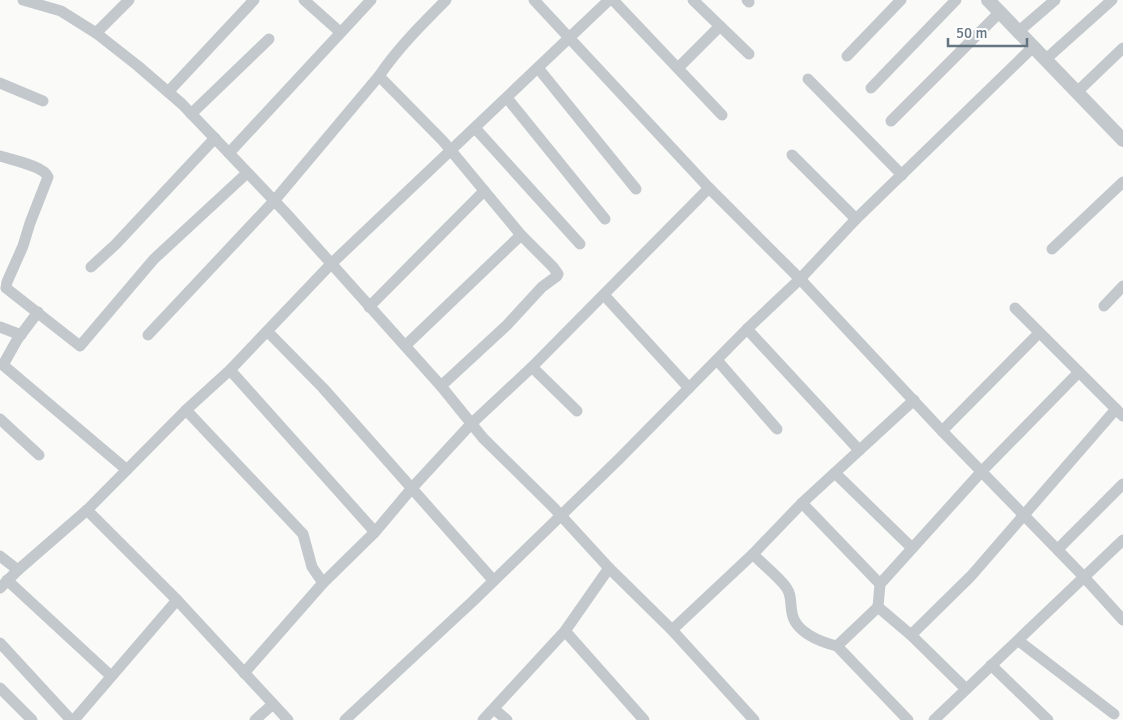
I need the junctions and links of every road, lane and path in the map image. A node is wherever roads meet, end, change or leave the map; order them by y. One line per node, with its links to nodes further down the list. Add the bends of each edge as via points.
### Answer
1 (23, 0): 18 (street, via 61,11)
2 (129, 0): 18 (street)
3 (254, 0): 32 (street)
4 (304, 0): 16 (street)
5 (371, 0): 16 (street)
6 (446, 0): 28 (street, via 410,37)
7 (534, 0): 19 (street)
8 (611, 0): 19 (street); 27 (street)
9 (694, 0): 15 (street)
10 (901, 0): 24 (street)
11 (956, 0): 31 (street)
12 (1055, 0): 17 (street)
13 (1112, 0): 25 (street)
14 (994, 4): 17 (street); 38 (street)
15 (720, 26): 23 (street); 27 (street)
16 (340, 32): 43 (street)
17 (1019, 32): 21 (street)
18 (96, 34): 32 (street)
19 (570, 38): 26 (street); 49 (street)
20 (269, 39): 36 (street)
21 (1034, 46): 25 (street); 47 (street)
22 (1123, 48): 33 (street)
23 (749, 54)
24 (847, 56)
25 (1046, 59): 33 (street)
26 (538, 68): 34 (street); 50 (street)
27 (678, 68): 37 (street)
28 (379, 76): 42 (street); 52 (street)
29 (808, 79): 47 (street)
30 (0, 83): 35 (street)
31 (871, 88)
32 (168, 92): 36 (street)
33 (1077, 92): 41 (street)
34 (507, 98): 39 (street); 53 (street)
35 (43, 101)
36 (191, 114): 40 (street)
37 (722, 115)
38 (891, 121)
39 (475, 128): 42 (street); 56 (street)
40 (216, 138): 43 (street); 59 (street)
41 (1123, 140)
42 (450, 151): 51 (street); 58 (street)
43 (229, 153): 46 (street)
44 (792, 155): 54 (street)
45 (0, 156): 66 (street, via 41,169 48,178 6,288)
46 (246, 174): 52 (street); 66 (street, via 154,258 80,346)
47 (902, 175): 54 (street)
48 (1123, 182): 57 (street)
49 (709, 188): 60 (street); 62 (street)
50 (636, 189)
51 (484, 191): 55 (street); 64 (street)
52 (274, 202): 58 (street); 72 (street)
53 (606, 219)
54 (856, 219): 60 (street)
55 (521, 235): 73 (street); 79 (street, via 553,267 557,276)
56 (580, 244)
57 (1052, 249)
58 (331, 264): 64 (street); 69 (street)
59 (91, 267)
60 (800, 278): 68 (street); 81 (street)
61 (1123, 286): 63 (street)
62 (604, 295): 76 (street); 80 (street)
63 (1104, 306)
64 (369, 307): 73 (street)
65 (1015, 308): 70 (street)
66 (38, 312): 71 (street)
67 (0, 327): 71 (street)
68 (747, 329): 74 (street); 89 (street)
69 (268, 332): 77 (street); 95 (street)
70 (1039, 333): 78 (street); 88 (street)
71 (21, 335): 75 (street)
72 (148, 335)
73 (405, 346): 79 (street)
74 (717, 360): 80 (street); 87 (street)
75 (2, 366): 91 (street)
76 (532, 367): 83 (street); 86 (street)
77 (230, 370): 82 (street); 100 (street)
78 (1079, 372): 84 (street); 92 (street)
79 (441, 386): 86 (street)
80 (689, 388): 98 (street)
81 (914, 400): 88 (street); 89 (street)
82 (186, 410): 91 (street); 110 (street, via 303,534 312,567)
83 (577, 411)
84 (1120, 413): 99 (street)
85 (0, 419): 90 (street)
86 (472, 424): 95 (street); 98 (street)
87 (777, 429)
88 (942, 431): 92 (street)
89 (859, 450): 93 (street)
90 (39, 455)
91 (127, 470): 97 (street)
92 (982, 471): 99 (street); 102 (street)
93 (835, 473): 96 (street); 102 (street)
94 (1123, 484): 103 (street)
95 (412, 488): 100 (street); 109 (street)
96 (802, 502): 104 (street); 112 (street)
97 (87, 510): 107 (street); 113 (street)
98 (561, 515): 106 (street); 109 (street)
99 (1025, 516): 103 (street); 118 (street, via 971,576)
100 (375, 532): 110 (street)
101 (1123, 540): 108 (street)
102 (912, 548): 112 (street)
103 (1058, 549): 108 (street)
104 (753, 554): 117 (street); 121 (street, via 786,587 791,595 792,614 797,624 810,636)
105 (0, 556): 107 (street)
106 (609, 568): 116 (street); 117 (street)
107 (18, 570): 111 (street)
108 (1084, 577): 115 (street); 119 (street)
109 (493, 580): 134 (street)
110 (323, 583): 123 (street)
111 (4, 584): 124 (street)
112 (880, 584): 114 (street)
113 (177, 600): 123 (street); 124 (street)
114 (878, 607): 118 (street); 121 (street)
115 (1123, 620)
116 (565, 630): 128 (street); 137 (street)
117 (672, 630): 138 (street)
118 (911, 635): 126 (street)
119 (1019, 641): 122 (street); 129 (street)
120 (0, 643): 131 (street)
121 (837, 646): 139 (street)
122 (991, 666): 126 (street); 141 (street)
123 (244, 673): 127 (street)
124 (111, 676): 131 (street)
125 (0, 688): 130 (street)
126 (966, 689): 140 (street)
127 (273, 704): 132 (street); 133 (street)
128 (494, 709): 135 (street); 136 (street)
129 (1114, 714)
130 (32, 720)
131 (72, 720)
132 (255, 720)
133 (288, 720)
134 (345, 720)
135 (483, 720)
136 (507, 720)
137 (644, 720)
138 (754, 720)
139 (908, 720)
140 (934, 720)
141 (1048, 720)

